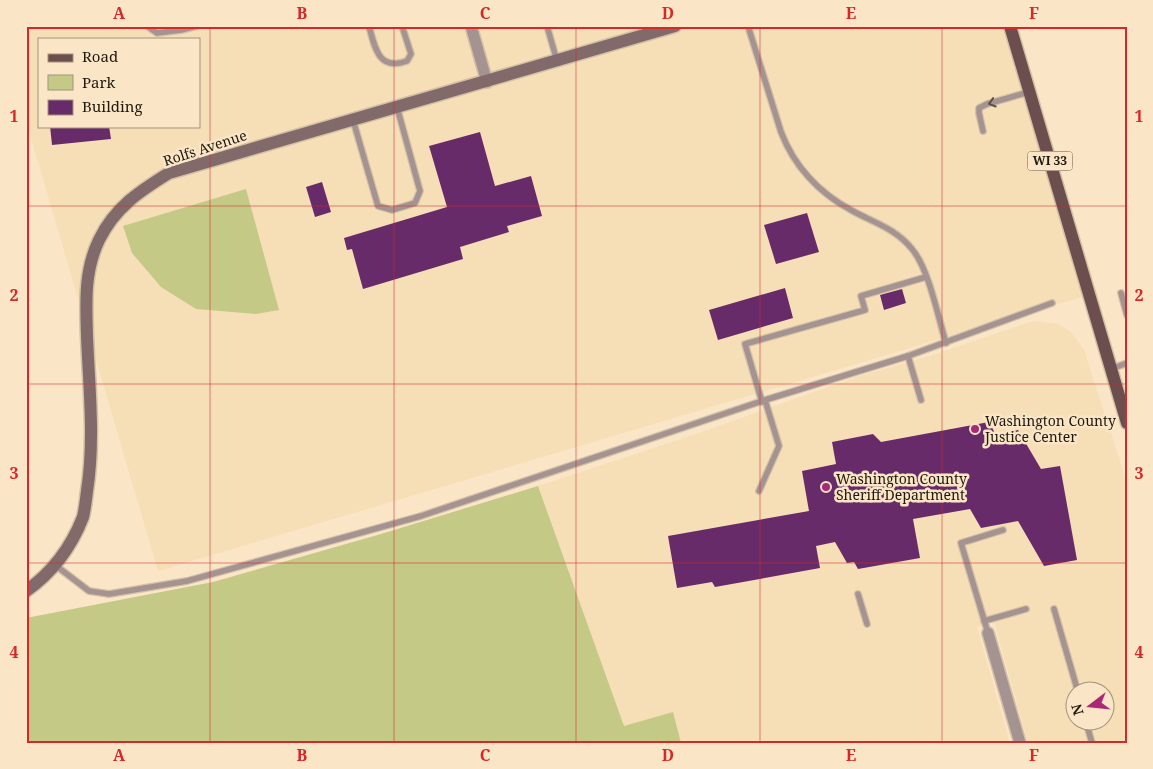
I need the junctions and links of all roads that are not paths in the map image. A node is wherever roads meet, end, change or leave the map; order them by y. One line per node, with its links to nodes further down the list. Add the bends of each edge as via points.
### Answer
1 (148, 26): 2 (lane, via 157,33)
2 (197, 26)
3 (369, 26): 4 (lane, via 379,56 386,63 397,65 407,61 410,54)
4 (402, 26)
5 (471, 26): 11 (street)
6 (546, 26): 10 (lane)
7 (748, 26): 16 (lane, via 781,132 796,162 826,194 895,233 912,249)
8 (1010, 26): 12 (main road, WI 33)
9 (667, 27): 10 (street, Rolfs Avenue)
10 (557, 61): 11 (street, Rolfs Avenue)
11 (487, 82): 13 (street, Rolfs Avenue)
12 (1029, 92): 15 (lane, one-way to 15, via 979,108); 23 (main road, WI 33)
13 (397, 107): 14 (street, Rolfs Avenue); 14 (lane, via 420,191 415,203 392,210 378,206)
14 (353, 120): 29 (street, Rolfs Avenue, via 170,173 138,192 117,213 100,240 88,270 86,303 91,466 83,516 65,554)
15 (983, 131)
16 (926, 277): 20 (lane); 25 (lane, via 861,296 865,310 745,344)
17 (1121, 293): 19 (lane)
18 (1052, 303): 20 (lane)
19 (1127, 315)
20 (946, 342): 21 (lane)
21 (908, 356): 24 (lane); 25 (lane)
22 (1127, 363): 23 (lane)
23 (1111, 368): 26 (main road, WI 33)
24 (920, 400)
25 (764, 401): 27 (lane, via 779,446); 29 (lane, via 421,516 187,581 109,594 89,592)
26 (1127, 423)
27 (759, 491)
28 (1003, 530): 34 (lane, via 962,542)
29 (55, 565): 30 (street, Rolfs Avenue)
30 (26, 591)
31 (858, 594): 35 (lane)
32 (1026, 609): 34 (lane)
33 (1054, 609): 37 (lane)
34 (984, 621): 36 (lane)
35 (867, 624)
36 (988, 633): 38 (street)
37 (1075, 682)
38 (1020, 743)

